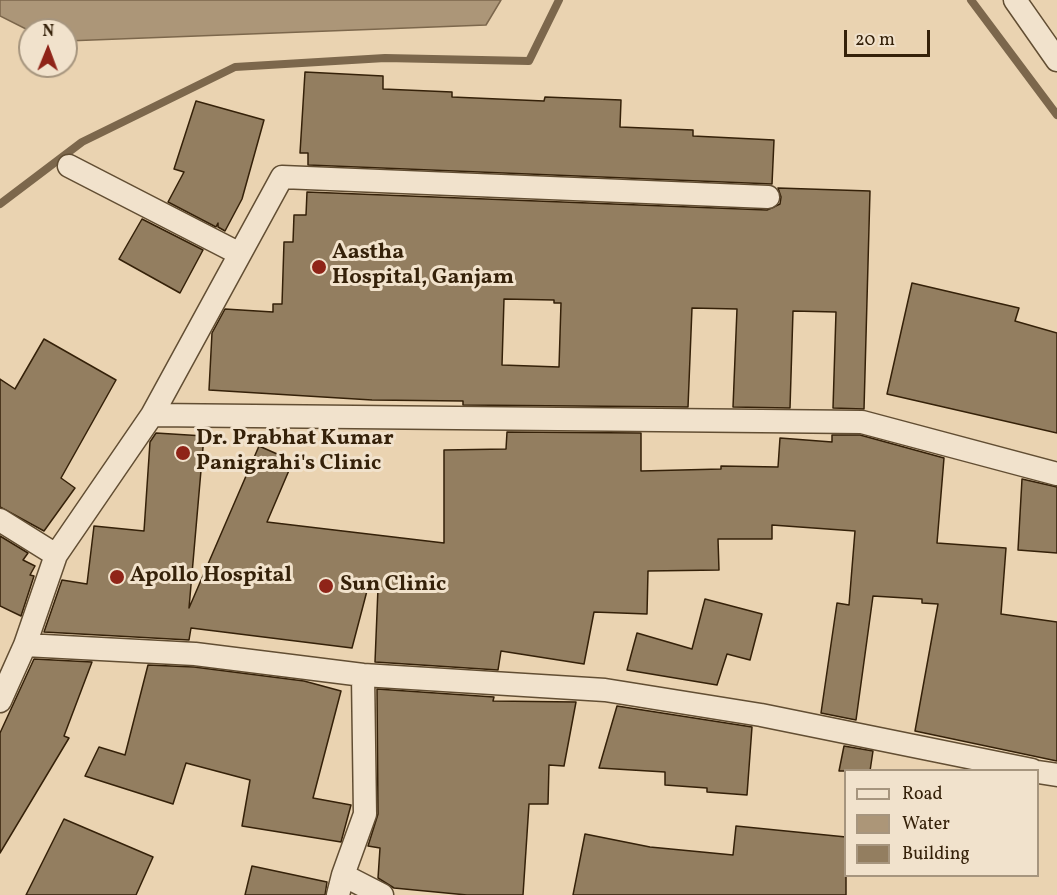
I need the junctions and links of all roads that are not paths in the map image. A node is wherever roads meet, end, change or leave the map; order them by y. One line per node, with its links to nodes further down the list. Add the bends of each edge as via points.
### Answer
1 (1015, 0): 2 (street)
2 (1057, 60)
3 (69, 166): 5 (street)
4 (768, 197): 5 (street, via 282,177)
5 (240, 254): 6 (street)
6 (152, 415): 7 (street, via 862,422); 9 (street)
7 (1057, 474)
8 (0, 520): 9 (street)
9 (56, 555): 10 (street)
10 (25, 645): 11 (street, via 195,654); 12 (street)
11 (363, 675): 13 (street, via 605,690 761,715); 16 (street, via 365,814)
12 (0, 701)
13 (1022, 769)
14 (1039, 771): 15 (street)
15 (1057, 775)
16 (341, 885): 17 (street)
17 (382, 895)

